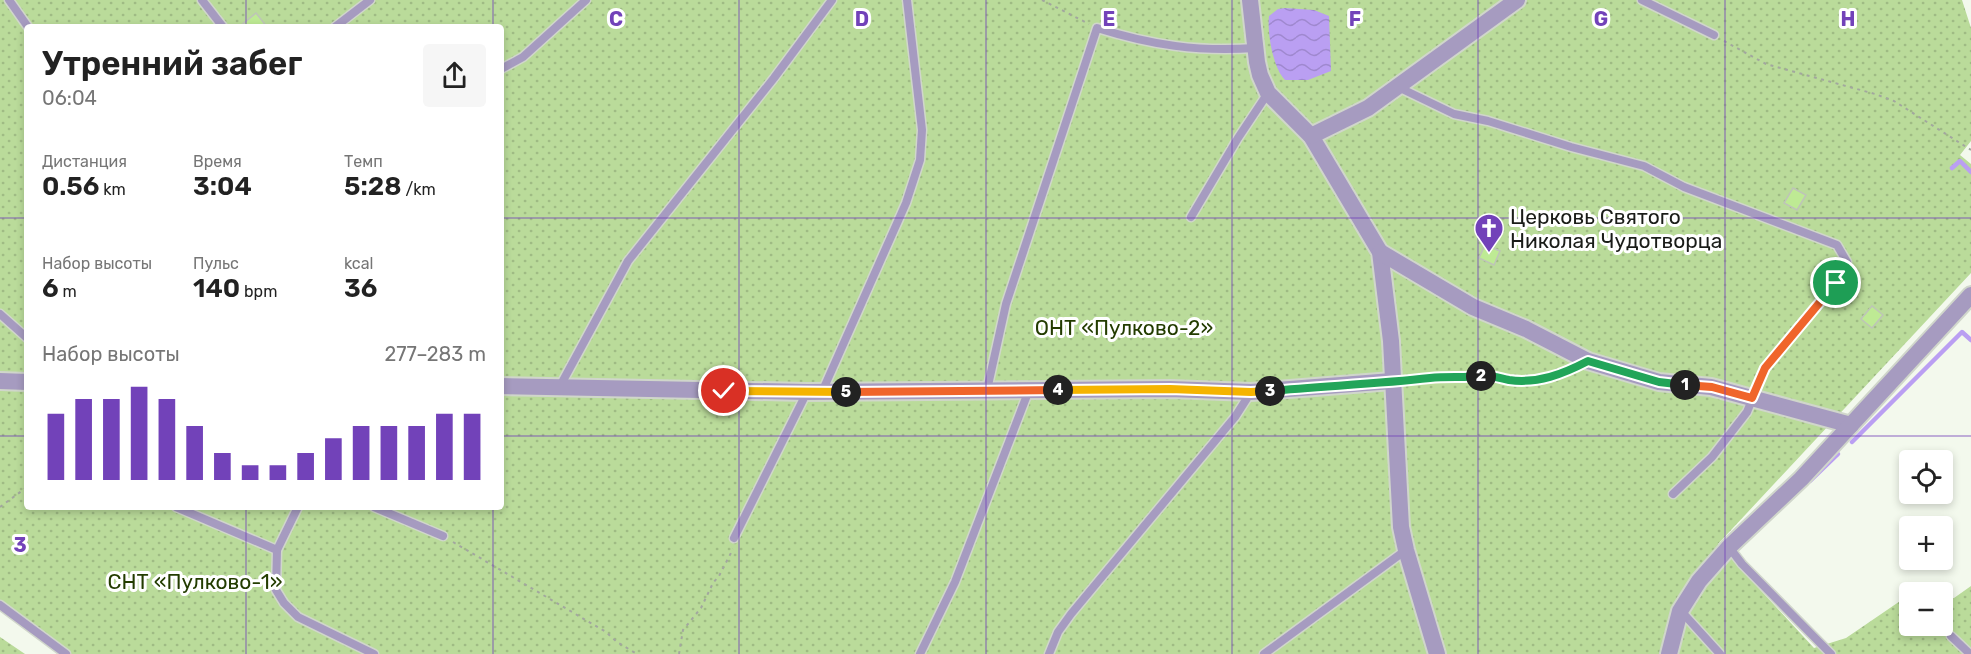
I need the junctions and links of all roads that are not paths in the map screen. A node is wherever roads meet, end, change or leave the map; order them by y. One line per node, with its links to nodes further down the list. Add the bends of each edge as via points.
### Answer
1 (9, 0): 10 (lane)
2 (202, 0): 11 (lane)
3 (370, 0): 12 (lane)
4 (586, 0): 15 (lane, via 523,57)
5 (832, 0): 28 (lane, via 628,261)
6 (907, 0): 31 (lane, via 922,130 920,160 906,203)
7 (1250, 0): 14 (street)
8 (1517, 0): 16 (street)
9 (1642, 0): 13 (lane)
10 (26, 24)
11 (221, 24)
12 (339, 24)
13 (1714, 35)
14 (1255, 48): 17 (street); 29 (lane, via 1187,49 1096,28 1006,304)
15 (504, 67)
16 (1398, 87): 18 (street, via 1368,108); 33 (lane, via 1454,114 1644,166 1683,188 1837,245 1846,262 1842,273 1765,368)
17 (1268, 93): 18 (street); 19 (lane)
18 (1311, 136): 20 (street)
19 (1191, 217)
20 (1380, 252): 25 (street); 33 (street, via 1473,307 1588,361 1659,382 1712,387)
21 (1971, 295): 34 (street)
22 (0, 314): 23 (lane)
23 (24, 335)
24 (0, 381): 26 (street)
25 (1392, 381): 32 (street); 43 (street, via 1401,527)
26 (24, 382)
27 (504, 387): 28 (street)
28 (559, 388): 31 (street)
29 (987, 390): 30 (street); 31 (street)
30 (1029, 390): 32 (street); 49 (lane, via 955,582)
31 (814, 392): 40 (lane)
32 (1251, 392): 50 (lane, via 1235,417 1071,614)
33 (1752, 398): 34 (street); 35 (lane, via 1747,412 1712,457)
34 (1851, 424): 41 (street, via 1801,479)
35 (1673, 494)
36 (183, 510): 42 (lane)
37 (297, 510): 42 (lane)
38 (381, 510): 39 (lane)
39 (443, 536)
40 (734, 538)
41 (1729, 547): 45 (street, via 1699,581); 55 (lane)
42 (277, 550): 48 (lane, via 276,590 284,603 298,617)
43 (1406, 550): 51 (lane); 52 (street)
44 (0, 605): 47 (lane)
45 (1680, 611): 53 (street); 54 (lane)
46 (1951, 636): 56 (lane)
47 (66, 654)
48 (374, 654)
49 (920, 654)
50 (1049, 654)
51 (1264, 654)
52 (1437, 654)
53 (1669, 654)
54 (1719, 654)
55 (1832, 654)
56 (1970, 654)

